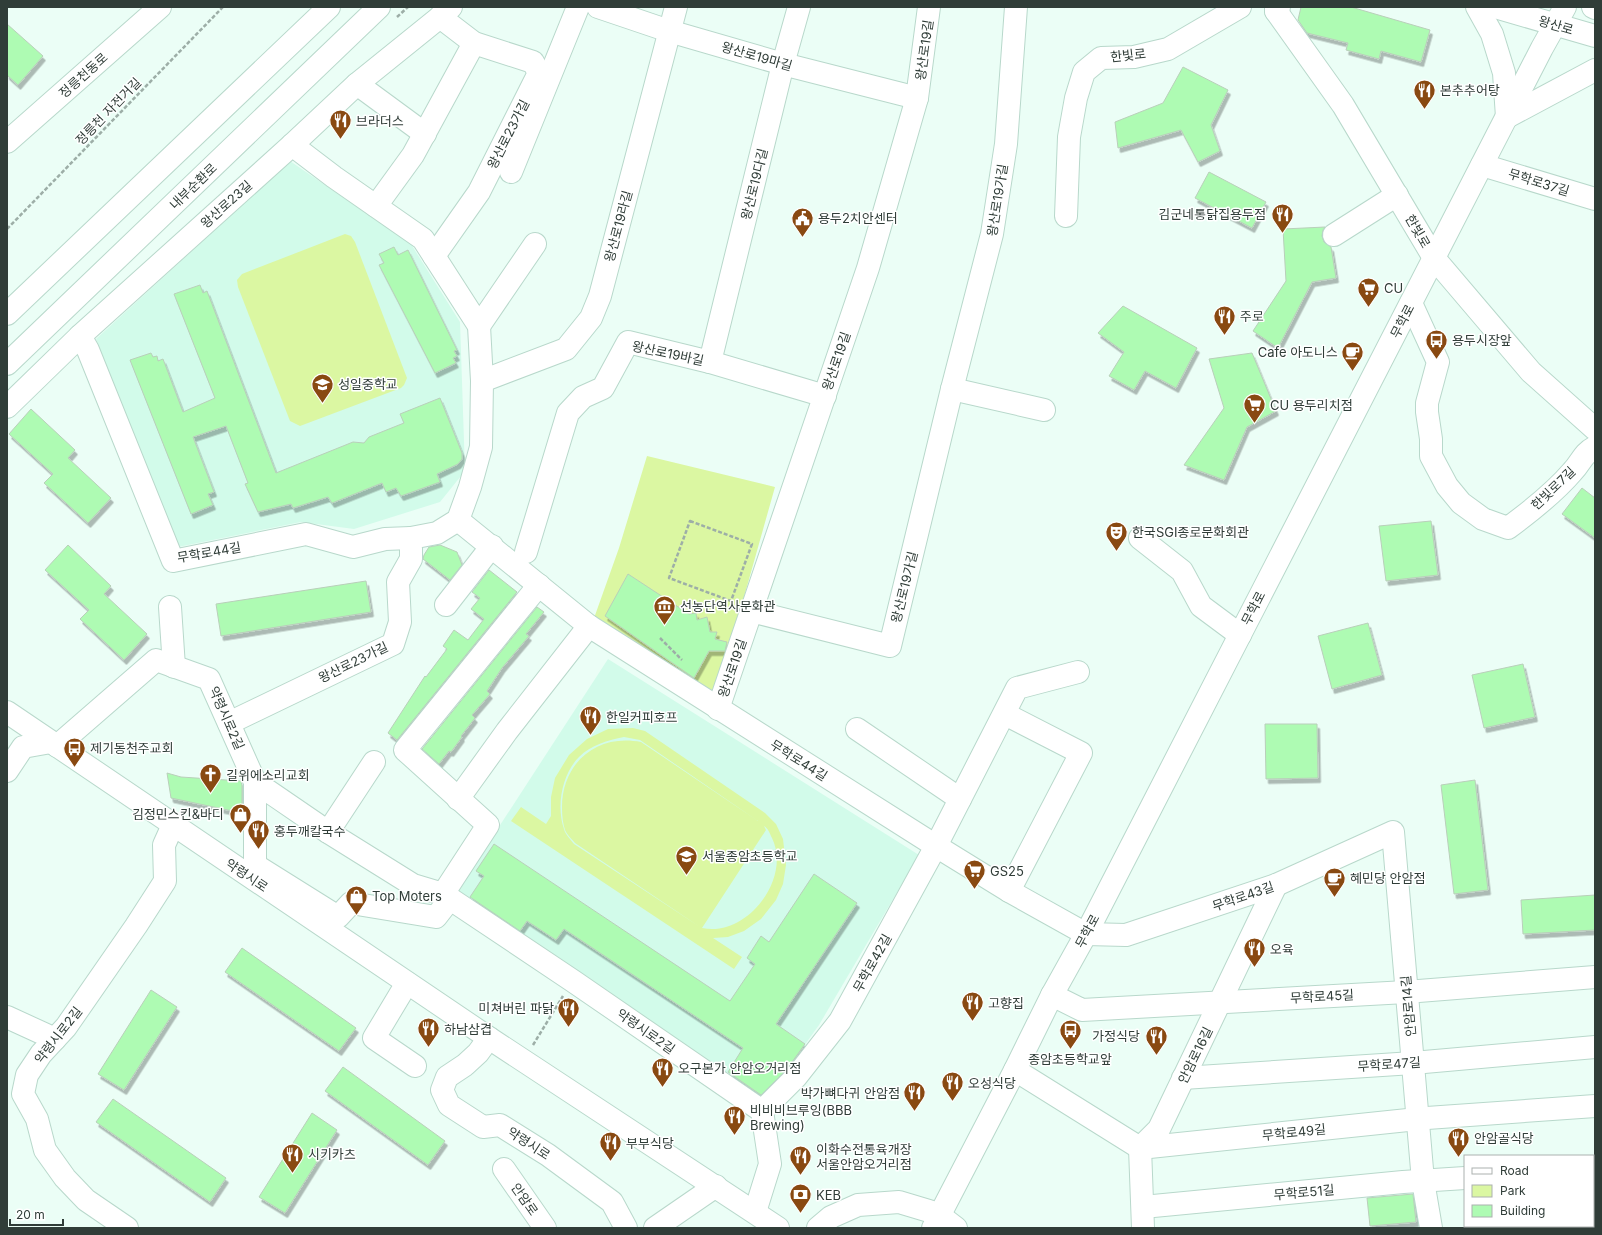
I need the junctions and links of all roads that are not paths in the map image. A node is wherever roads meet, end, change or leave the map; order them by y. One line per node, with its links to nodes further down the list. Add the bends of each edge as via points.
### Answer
1 (160, 7): 25 (main road, 정릉천동로)
2 (329, 7): 38 (main road)
3 (379, 7): 42 (main road, 내부순환로)
4 (578, 7): 28 (main road)
5 (598, 7): 16 (main road, 왕산로19마길)
6 (676, 7): 16 (main road, 왕산로19라길)
7 (799, 7): 19 (main road, 왕산로19다길)
8 (929, 7): 22 (main road, 왕산로19길)
9 (1016, 7): 44 (main road, 왕산로19가길, via 1006,144 992,234)
10 (1240, 7): 32 (main road, 한빛로, via 1168,49 1134,57 1101,58 1084,72 1069,137)
11 (1477, 7): 23 (main road, via 1492,34 1504,73)
12 (1495, 7): 15 (main road, 왕산로)
13 (1277, 8): 29 (main road, 한빛로, via 1343,105)
14 (446, 12): 18 (main road, 왕산로23가길); 21 (main road, 왕산로23길)
15 (1560, 16): 17 (main road, 왕산로); 23 (main road, 무학로)
16 (669, 31): 19 (main road, 왕산로19마길); 43 (main road, 왕산로19라길, via 600,296 591,318 566,349)
17 (1595, 36)
18 (474, 43): 24 (main road); 35 (main road, 왕산로23가길, via 533,62 539,73 478,192)
19 (783, 64): 22 (main road, 왕산로19마길); 41 (main road, 왕산로19다길)
20 (1595, 70): 23 (main road)
21 (357, 84): 24 (main road); 26 (main road, 왕산로23길)
22 (917, 98): 45 (main road, 왕산로19길, via 868,268)
23 (1508, 117): 27 (main road, 무학로)
24 (425, 134): 31 (main road, via 414,155)
25 (7, 142)
26 (292, 145): 31 (main road); 40 (main road, 왕산로23길)
27 (1482, 165): 30 (main road, 무학로37길); 36 (main road, 무학로)
28 (511, 172)
29 (1397, 195): 33 (main road); 36 (main road, 한빛로)
30 (1595, 200)
31 (376, 206): 35 (main road, via 423,239)
32 (1066, 216)
33 (1334, 235)
34 (535, 244): 39 (main road)
35 (434, 256): 39 (main road)
36 (1434, 258): 37 (main road, 무학로); 48 (main road, 한빛로, via 1531,372)
37 (1411, 303): 49 (main road, 한빛로7길, via 1438,362 1427,403 1431,456 1447,486 1461,503 1484,518 1508,528 1552,492 1574,471 1587,451); 60 (main road, 무학로)
38 (7, 314)
39 (479, 326): 43 (main road)
40 (80, 336): 46 (main road, 왕산로23길); 51 (main road, 무학로44길, via 88,350 172,561 306,534 353,547 385,539)
41 (710, 362): 45 (main road, 왕산로19바길); 54 (main road, 왕산로19바길, via 628,342 603,388 582,397 568,413)
42 (7, 364)
43 (482, 381): 50 (main road, via 481,447)
44 (952, 389): 47 (main road); 58 (main road, 왕산로19가길, via 890,646)
45 (825, 396): 58 (main road, 왕산로19길)
46 (7, 407)
47 (1044, 410)
48 (1595, 429)
49 (1595, 447)
50 (458, 520): 51 (main road, via 437,533); 53 (main road, 무학로44길)
51 (411, 538): 66 (main road, 왕산로23가길, via 411,559 398,582 400,622 393,644)
52 (1140, 538): 60 (main road, 무학로, via 1182,571 1201,606)
53 (492, 546): 55 (main road, 무학로44길); 56 (main road)
54 (526, 552)
55 (539, 584): 59 (main road, 무학로44길); 72 (main road, via 405,750)
56 (446, 605)
57 (170, 607): 61 (main road)
58 (751, 611): 63 (main road, 왕산로19길)
59 (589, 626): 63 (main road, 무학로44길); 72 (main road)
60 (1240, 635): 82 (main road, 무학로)
61 (174, 667): 66 (main road, 약령시로2길, via 209,679); 68 (main road, 약령시로2길, via 156,660)
62 (1078, 672): 65 (main road, 무학로42길, via 1017,688)
63 (718, 709): 77 (main road, 무학로44길)
64 (7, 712): 68 (main road, 약령시로)
65 (1005, 714): 73 (main road, 무학로42길); 80 (main road, via 1081,753)
66 (229, 723): 71 (main road, 약령시로2길)
67 (857, 729): 73 (main road)
68 (54, 744): 70 (main road, via 23,747); 74 (main road, 약령시로)
69 (374, 762): 75 (main road)
70 (7, 771)
71 (255, 782): 75 (main road, 약령시로2길); 78 (main road)
72 (458, 799): 81 (main road, via 488,825)
73 (960, 799): 77 (main road, 무학로42길)
74 (173, 825): 78 (main road, 약령시로); 90 (main road, 약령시로2길, via 164,845 165,881 70,1021)
75 (328, 832): 81 (main road, 약령시로2길, via 413,885)
76 (1393, 832): 79 (main road, 무학로43길); 85 (main road, 안암로14길)
77 (936, 846): 80 (main road, 무학로44길); 97 (main road, 무학로42길, via 840,1021 796,1077)
78 (255, 873): 81 (main road, 약령시로, via 338,917 351,903 436,917); 84 (main road, 약령시로)
79 (1276, 885): 82 (main road, 무학로43길, via 1126,935); 87 (main road, 안암로16길)
80 (1010, 891): 82 (main road, 무학로44길)
81 (446, 897): 97 (main road, 약령시로2길)
82 (1086, 934): 86 (main road, 무학로)
83 (1595, 977): 85 (main road, 무학로45길)
84 (407, 983): 89 (main road, 약령시로); 93 (main road, via 374,1038)
85 (1406, 992): 87 (main road, 무학로45길); 92 (main road, 안암로14길)
86 (1052, 994): 87 (main road, 무학로45길, via 1082,1010); 94 (main road, 무학로)
87 (1220, 1002): 95 (main road, 안암로16길)
88 (7, 1017): 90 (main road)
89 (488, 1038): 103 (main road, 약령시로); 109 (main road, 약령시로, via 478,1053 447,1077 442,1090 450,1105 483,1127 500,1125 548,1155 612,1202)
90 (54, 1039): 107 (main road, 약령시로2길, via 27,1075 23,1094 37,1119 49,1156 86,1200)
91 (1595, 1047): 92 (main road, 무학로47길)
92 (1413, 1063): 95 (main road, 무학로47길); 98 (main road, 안암로14길)
93 (415, 1066)
94 (1015, 1070): 99 (main road); 106 (main road, 무학로)
95 (1184, 1078): 99 (main road, 안암로16길, via 1159,1129)
96 (1595, 1106): 98 (main road, 무학로49길)
97 (762, 1111): 104 (main road, via 770,1164)
98 (1417, 1120): 99 (main road, 무학로49길); 102 (main road, 안암로14길)
99 (1140, 1148): 105 (main road)
100 (504, 1169): 108 (main road, 안암로)
101 (1464, 1178): 102 (main road, 무학로51길)
102 (1423, 1181): 105 (main road, 무학로51길); 113 (main road, 안암로14길)
103 (716, 1186): 104 (main road, 약령시로); 110 (main road)
104 (755, 1212): 111 (main road, 약령시로)
105 (1143, 1217)
106 (943, 1224): 112 (main road, via 929,1211 899,1202 858,1205 831,1217)
107 (115, 1225)
108 (545, 1228)
109 (626, 1228)
110 (655, 1228)
111 (778, 1228)
112 (818, 1228)
113 (1431, 1228)

